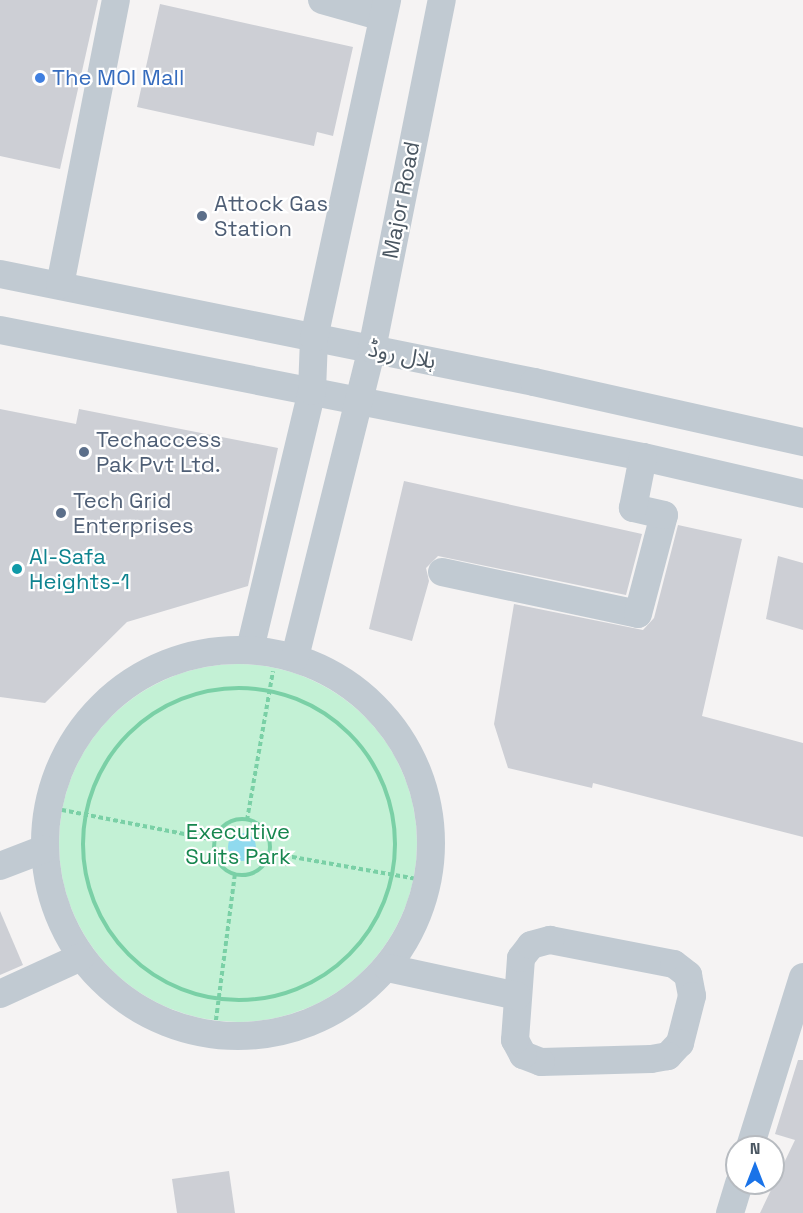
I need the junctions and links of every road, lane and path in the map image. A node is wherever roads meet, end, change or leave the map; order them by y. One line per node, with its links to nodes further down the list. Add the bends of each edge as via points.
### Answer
1 (116, 0): 6 (street)
2 (322, 0): 4 (street)
3 (442, 0): 9 (street, Major Road)
4 (385, 9): 8 (street)
5 (0, 274): 6 (street, ہلال روڈ)
6 (60, 285): 8 (street, ہلال روڈ)
7 (0, 330): 10 (street)
8 (314, 338): 9 (street, ہلال روڈ); 10 (street)
9 (372, 349): 11 (street, Major Road); 12 (street, ہلال روڈ)
10 (312, 391): 11 (street); 16 (street)
11 (357, 400): 13 (street); 16 (street, Major Road)
12 (803, 442)
13 (643, 457): 14 (street); 15 (street, via 633,508 664,514 638,614)
14 (803, 494)
15 (442, 572)
16 (274, 653): 17 (path); 18 (street, via 194,654 133,681 97,708 65,754); 27 (street, via 347,681 389,720 413,759 432,824)
17 (270, 690): 19 (path, via 220,688 172,702 131,729 101,768); 20 (path); 26 (path, via 316,707 355,738 377,770 396,826)
18 (47, 807): 19 (path); 22 (street)
19 (84, 814): 21 (path); 33 (path, via 84,867 91,899 111,936 140,967 177,989)
20 (247, 820): 21 (path, via 227,824); 23 (path, via 266,831)
21 (215, 840): 25 (path, via 218,862)
22 (44, 849): 24 (street); 28 (street, via 54,906)
23 (270, 852): 25 (path, via 257,871); 26 (path)
24 (0, 866)
25 (235, 874): 33 (path)
26 (394, 875): 27 (path); 33 (path, via 378,919 349,957 310,984 266,999)
27 (429, 881): 29 (street, via 414,927)
28 (81, 957): 31 (street); 35 (street, via 118,995 154,1016)
29 (388, 968): 32 (street); 35 (street, via 352,1000 309,1023 262,1035)
30 (803, 977): 34 (street)
31 (0, 994)
32 (518, 996): 32 (street, via 521,958 531,945 550,940 674,964 688,975 692,996 680,1043 669,1056 541,1062 523,1055 515,1040)
33 (219, 1000): 35 (path)
34 (795, 1031): 36 (street)
35 (214, 1035)
36 (755, 1135)
37 (735, 1195): 38 (street)
38 (730, 1213)

